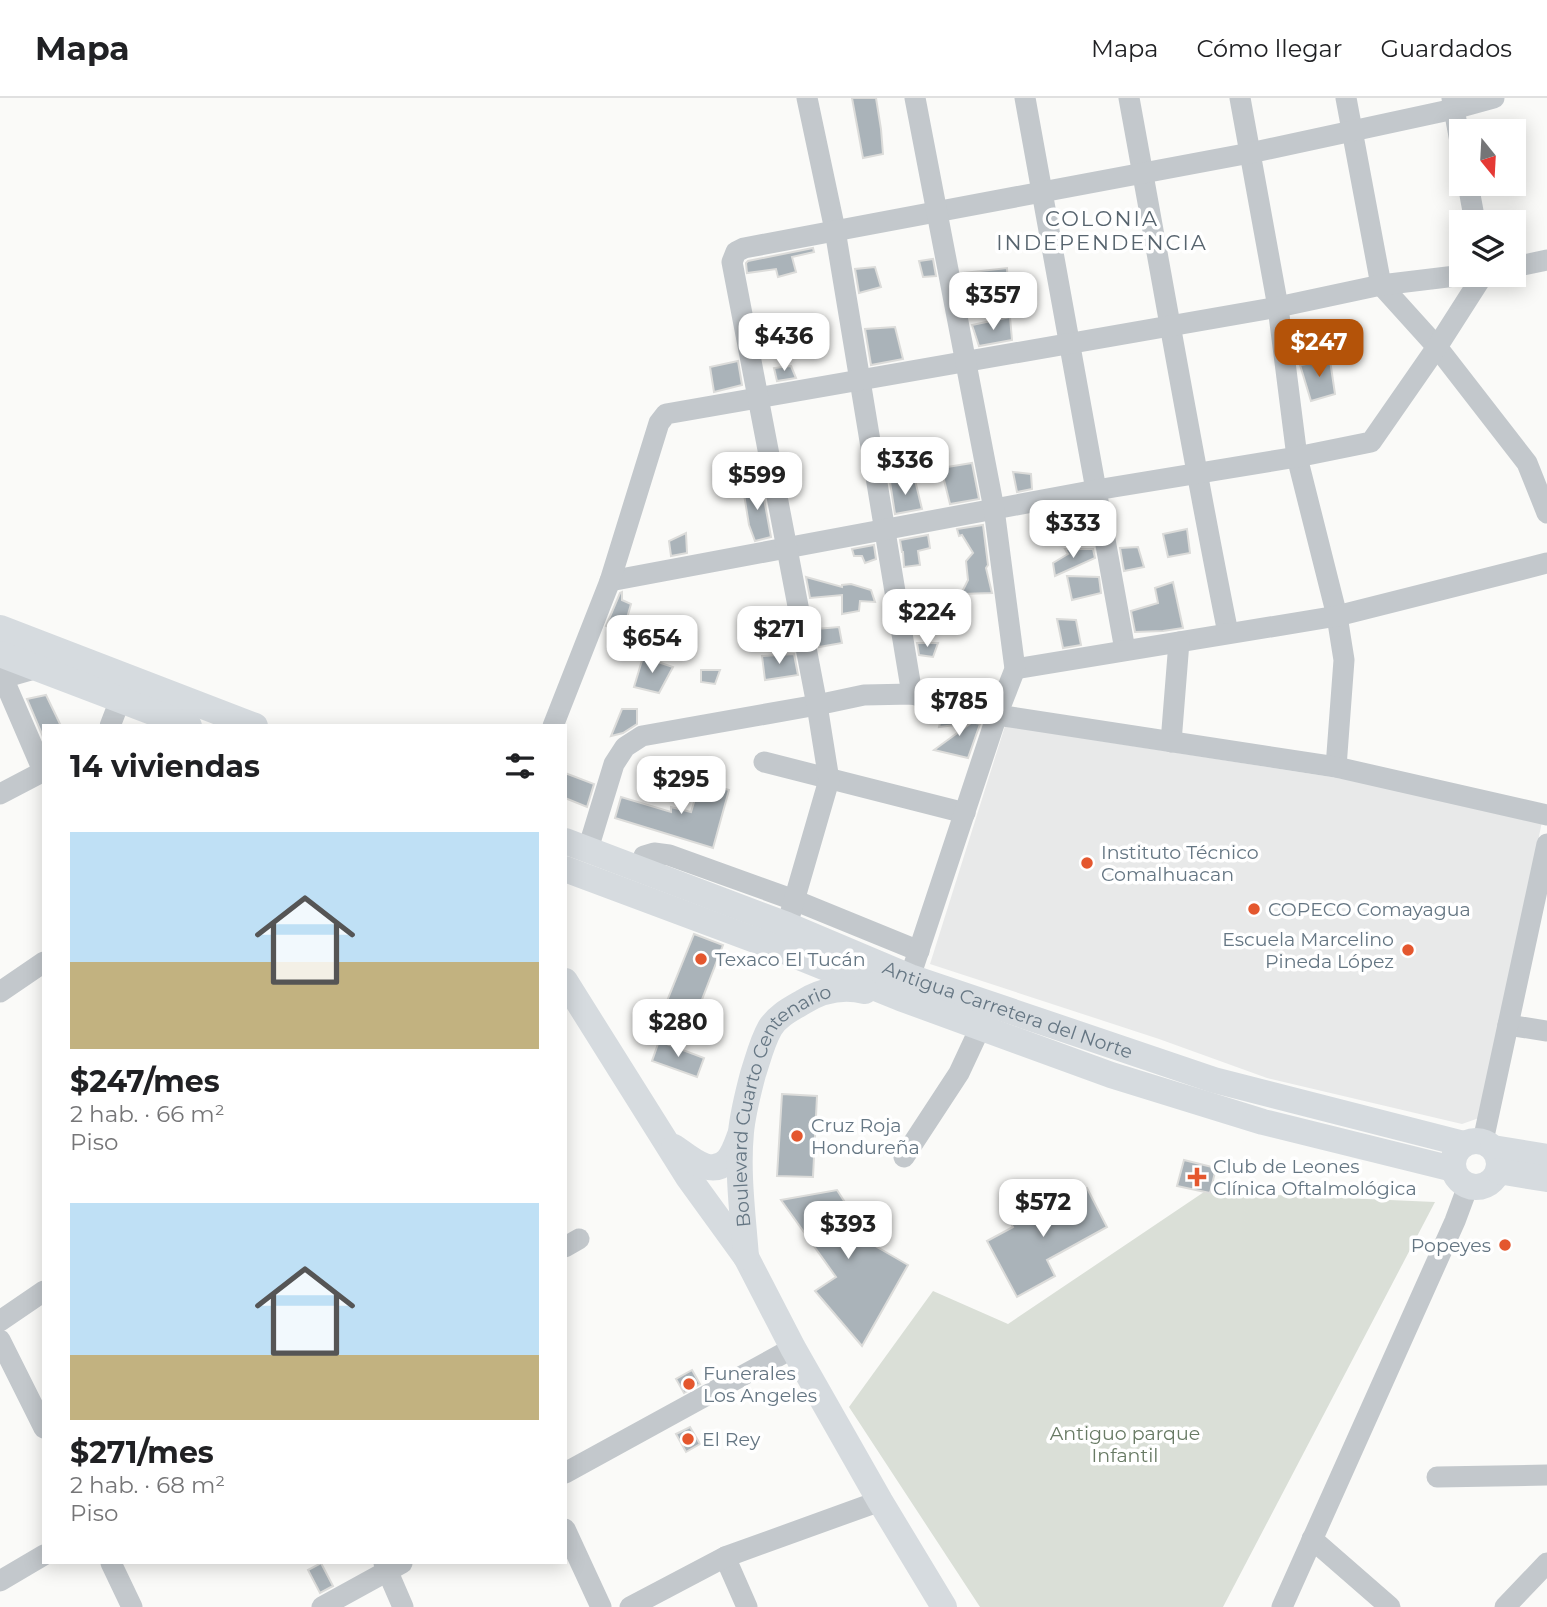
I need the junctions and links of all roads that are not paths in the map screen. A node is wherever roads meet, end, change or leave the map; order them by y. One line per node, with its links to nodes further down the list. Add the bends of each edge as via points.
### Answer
1 (807, 98): 14 (street)
2 (915, 98): 13 (street)
3 (1025, 98): 12 (street)
4 (1129, 98): 11 (street)
5 (1240, 98): 10 (street)
6 (1346, 98): 9 (street)
7 (1494, 98): 8 (street)
8 (1453, 104): 9 (street)
9 (1352, 131): 10 (street); 18 (street)
10 (1250, 153): 11 (street); 20 (street)
11 (1143, 173): 12 (street); 21 (street)
12 (1042, 192): 13 (street); 22 (street)
13 (937, 211): 14 (street); 24 (street)
14 (835, 230): 25 (street); 26 (street, via 736,252 732,262)
15 (1547, 260): 16 (street)
16 (1526, 264)
17 (1449, 277): 18 (street)
18 (1381, 285): 20 (street); 23 (street)
19 (1475, 287): 23 (street)
20 (1278, 307): 21 (street); 27 (street)
21 (1171, 326): 22 (street); 28 (street)
22 (1069, 344): 24 (street); 29 (street)
23 (1437, 347): 27 (street, via 1371,442); 31 (street, via 1527,463)
24 (967, 363): 25 (street); 30 (street)
25 (860, 381): 26 (street); 32 (street)
26 (759, 398): 33 (street); 35 (street, via 666,414 659,423)
27 (1297, 457): 28 (street); 36 (street)
28 (1196, 475): 29 (street); 38 (street)
29 (1096, 490): 30 (street); 40 (street)
30 (994, 509): 32 (street); 44 (street)
31 (1547, 513)
32 (886, 530): 33 (street); 45 (street)
33 (787, 548): 35 (street); 47 (street)
34 (1547, 564): 36 (street)
35 (610, 581): 52 (street)
36 (1337, 615): 38 (street); 56 (street, via 1344,660)
37 (0, 628): 42 (main road)
38 (1228, 633): 39 (street)
39 (1179, 642): 40 (street); 53 (street)
40 (1125, 650): 44 (street)
41 (0, 654): 43 (main road)
42 (96, 665): 43 (main road); 49 (main road)
43 (38, 668): 46 (main road); 55 (street, via 3,678)
44 (1015, 668): 48 (street)
45 (912, 694): 47 (street, via 864,695); 48 (street)
46 (120, 700): 50 (street); 51 (main road)
47 (817, 705): 58 (street); 63 (street, via 633,741 614,764)
48 (997, 715): 53 (street); 60 (street)
49 (238, 723)
50 (111, 724)
51 (184, 724)
52 (554, 724)
53 (1171, 742): 56 (street)
54 (764, 762): 58 (street)
55 (42, 766)
56 (1336, 767): 61 (street)
57 (42, 772): 59 (street)
58 (829, 780): 60 (street); 65 (street)
59 (0, 794)
60 (965, 813): 67 (street)
61 (1547, 816)
62 (1547, 844): 66 (street)
63 (588, 850): 64 (main road); 65 (main road, Antigua Carretera del Norte)
64 (568, 872): 70 (main road, Antigua Carretera del Norte, via 779,949)
65 (791, 912): 67 (street); 70 (main road, Antigua Carretera del Norte)
66 (1539, 920): 72 (street)
67 (919, 951): 70 (street)
68 (42, 963): 71 (street)
69 (567, 984): 76 (main road, Boulevard Cuarto Centenario)
70 (905, 988): 73 (main road, Antigua Carretera del Norte); 75 (main road, Boulevard Cuarto Centenario, via 830,990 781,1015 758,1057); 77 (main road, Antigua Carretera del Norte, via 1214,1080)
71 (0, 992)
72 (1508, 1025): 74 (street); 77 (street)
73 (980, 1028): 78 (street, via 959,1073); 80 (main road, Antigua Carretera del Norte, via 1111,1075)
74 (1547, 1031)
75 (741, 1134): 76 (main road, via 726,1162 708,1168); 82 (main road, Boulevard Cuarto Centenario)
76 (664, 1140): 82 (main road, Boulevard Cuarto Centenario)
77 (1485, 1151): 79 (main road, Antigua Carretera del Norte); 80 (main road, via 1455,1154 1452,1161); 80 (main road, via 1495,1178 1476,1187); 81 (main road, Antigua Carretera del Norte)
78 (904, 1157)
79 (1547, 1157)
80 (1461, 1178): 93 (street, via 1455,1221)
81 (1547, 1180)
82 (746, 1257): 86 (main road, Boulevard Cuarto Centenario)
83 (42, 1293): 84 (street)
84 (0, 1321)
85 (0, 1340): 87 (street)
86 (793, 1348): 88 (street); 91 (main road, Boulevard Cuarto Centenario)
87 (42, 1424)
88 (567, 1472)
89 (1547, 1475): 90 (street)
90 (1437, 1477)
91 (880, 1501): 95 (street); 106 (main road, Boulevard Cuarto Centenario)
92 (567, 1533): 103 (street)
93 (1312, 1539): 107 (street); 108 (street)
94 (42, 1556): 99 (street)
95 (725, 1557): 104 (street); 105 (street)
96 (111, 1564): 100 (street)
97 (392, 1565): 101 (street); 102 (street)
98 (1543, 1577): 109 (street)
99 (0, 1581)
100 (132, 1607)
101 (322, 1607)
102 (403, 1607)
103 (601, 1607)
104 (630, 1607)
105 (747, 1607)
106 (944, 1607)
107 (1282, 1607)
108 (1390, 1607)
109 (1505, 1607)

